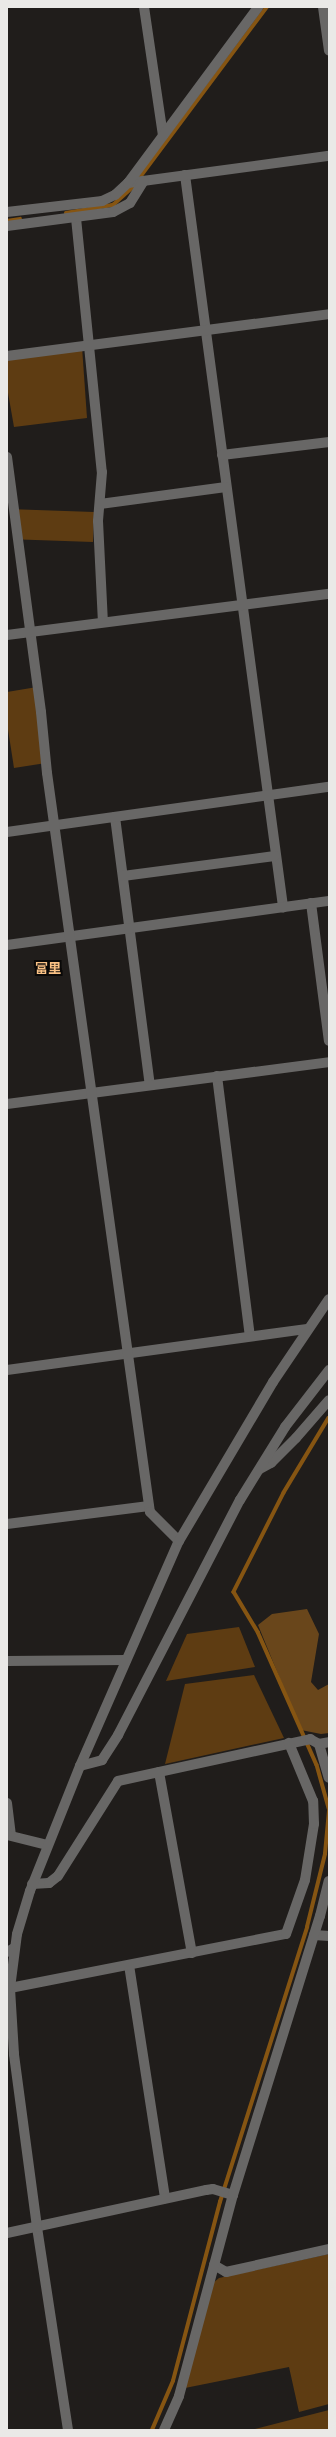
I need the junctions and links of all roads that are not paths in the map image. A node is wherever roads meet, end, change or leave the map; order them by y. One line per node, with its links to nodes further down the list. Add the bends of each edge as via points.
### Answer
1 (144, 7): 5 (street)
2 (258, 7): 5 (street)
3 (323, 7): 4 (street)
4 (329, 51)
5 (163, 136): 8 (street)
6 (329, 156): 7 (street)
7 (185, 175): 8 (street); 13 (street)
8 (137, 181): 9 (street, via 102,201); 10 (street, via 130,203 113,212)
9 (7, 212)
10 (76, 218): 11 (street); 14 (street)
11 (7, 226)
12 (329, 314): 13 (street)
13 (205, 332): 14 (street); 17 (street)
14 (91, 346): 15 (street); 20 (street, via 102,472)
15 (7, 356)
16 (329, 442): 17 (street)
17 (222, 455): 19 (street)
18 (7, 457): 21 (street)
19 (226, 488): 20 (street); 23 (street)
20 (100, 504): 24 (street, via 98,521)
21 (10, 506): 25 (street)
22 (329, 594): 23 (street)
23 (241, 604): 24 (street); 28 (street)
24 (103, 622): 25 (street)
25 (30, 632): 26 (street); 30 (street)
26 (7, 635)
27 (329, 787): 28 (street)
28 (266, 796): 29 (street); 32 (street)
29 (115, 817): 30 (street); 33 (street)
30 (56, 826): 31 (street); 38 (street)
31 (7, 832)
32 (275, 856): 33 (street); 36 (street)
33 (123, 876): 37 (street)
34 (329, 901): 35 (street)
35 (312, 904): 36 (street); 40 (street)
36 (283, 907): 37 (street)
37 (130, 928): 38 (street); 43 (street)
38 (70, 936): 39 (street); 44 (street)
39 (7, 945)
40 (329, 1041)
41 (329, 1062): 42 (street)
42 (217, 1076): 43 (street); 48 (street)
43 (150, 1085): 44 (street)
44 (91, 1093): 45 (street); 49 (street)
45 (7, 1104)
46 (329, 1299): 47 (street)
47 (307, 1329): 48 (street); 56 (street)
48 (250, 1336): 49 (street)
49 (126, 1352): 50 (street); 54 (street)
50 (7, 1370)
51 (329, 1370): 53 (street, via 285,1427)
52 (329, 1400): 53 (street, via 296,1438 271,1463)
53 (258, 1471): 62 (street, via 240,1500 118,1735 102,1760)
54 (149, 1506): 55 (street); 56 (street, via 150,1512)
55 (7, 1524)
56 (179, 1541): 57 (street)
57 (126, 1660): 58 (street); 62 (street)
58 (7, 1661)
59 (329, 1742): 61 (street)
60 (289, 1743): 61 (street, via 310,1739); 63 (street); 73 (street, via 313,1801 314,1824 306,1880 286,1934)
61 (319, 1744): 64 (street)
62 (80, 1766): 67 (street)
63 (159, 1772): 69 (street, via 118,1781 58,1876 49,1883); 73 (street)
64 (329, 1778)
65 (7, 1803): 66 (street)
66 (9, 1834): 67 (street)
67 (47, 1845): 69 (street)
68 (329, 1881): 70 (street)
69 (32, 1884): 72 (street)
70 (314, 1935): 71 (street); 76 (street)
71 (329, 1936)
72 (10, 1950): 75 (street)
73 (192, 1953): 74 (street)
74 (129, 1965): 75 (street); 77 (street)
75 (10, 1988): 78 (street, via 14,2054)
76 (233, 2195): 77 (street, via 214,2189); 81 (street)
77 (165, 2198): 78 (street)
78 (37, 2227): 79 (street); 82 (street)
79 (7, 2233)
80 (329, 2249): 81 (street, via 226,2272)
81 (214, 2265): 83 (street, via 179,2396)
82 (68, 2430)
83 (164, 2430)

